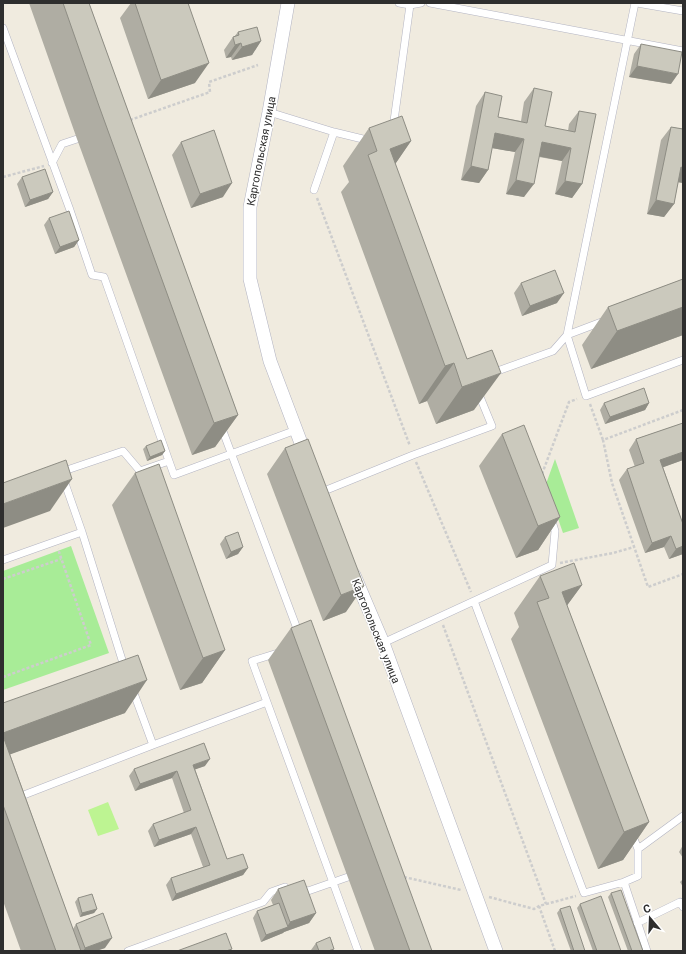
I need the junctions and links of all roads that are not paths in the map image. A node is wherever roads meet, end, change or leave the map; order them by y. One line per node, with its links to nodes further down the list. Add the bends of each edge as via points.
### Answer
1 (288, 3): 11 (street, Каргопольская улица)
2 (399, 3): 6 (lane)
3 (421, 3): 6 (lane)
4 (430, 3): 9 (lane)
5 (636, 3): 7 (lane); 9 (lane)
6 (410, 5): 13 (lane)
7 (683, 11)
8 (3, 28): 16 (lane)
9 (627, 39): 10 (lane); 19 (lane)
10 (683, 51)
11 (269, 112): 12 (lane); 24 (street, Каргопольская улица, via 250,208 250,279 270,361)
12 (334, 132): 15 (lane); 17 (lane)
13 (392, 137)
14 (77, 139): 16 (lane, via 62,144)
15 (377, 142)
16 (52, 163): 26 (lane, via 92,275 104,277)
17 (314, 190)
18 (610, 319): 19 (lane)
19 (567, 335): 20 (lane, via 586,396); 21 (lane, via 553,351)
20 (683, 360)
21 (488, 375)
22 (476, 387): 27 (lane, via 492,426)
23 (218, 417): 25 (lane)
24 (296, 430): 25 (lane); 27 (street, Каргопольская улица)
25 (231, 455): 26 (lane, via 174,475); 35 (lane)
26 (169, 461): 30 (lane, via 140,472 123,451 58,473)
27 (319, 493): 28 (street, Каргопольская улица)
28 (325, 507)
29 (548, 511): 33 (lane, via 555,532 553,568)
30 (82, 532): 31 (lane); 37 (lane)
31 (3, 560)
32 (349, 564): 34 (street, Каргопольская улица)
33 (474, 601): 34 (lane); 49 (lane, via 584,893)
34 (383, 643): 54 (street, Каргопольская улица)
35 (303, 645)
36 (288, 649): 41 (lane, via 252,661)
37 (123, 663): 38 (lane); 39 (lane)
38 (116, 666)
39 (126, 670)
40 (129, 678): 42 (lane)
41 (267, 702): 42 (lane); 48 (lane)
42 (153, 745): 43 (lane, via 12,800)
43 (15, 806)
44 (683, 816): 46 (lane)
45 (630, 826): 46 (lane)
46 (638, 848): 49 (lane, via 638,876)
47 (348, 877): 48 (lane)
48 (333, 882): 52 (lane, via 308,891 290,885 271,892 263,902); 53 (lane)
49 (624, 882): 51 (lane)
50 (683, 907): 51 (lane, via 680,902)
51 (637, 923): 55 (lane)
52 (128, 951)
53 (358, 951)
54 (496, 951)
55 (647, 951)

